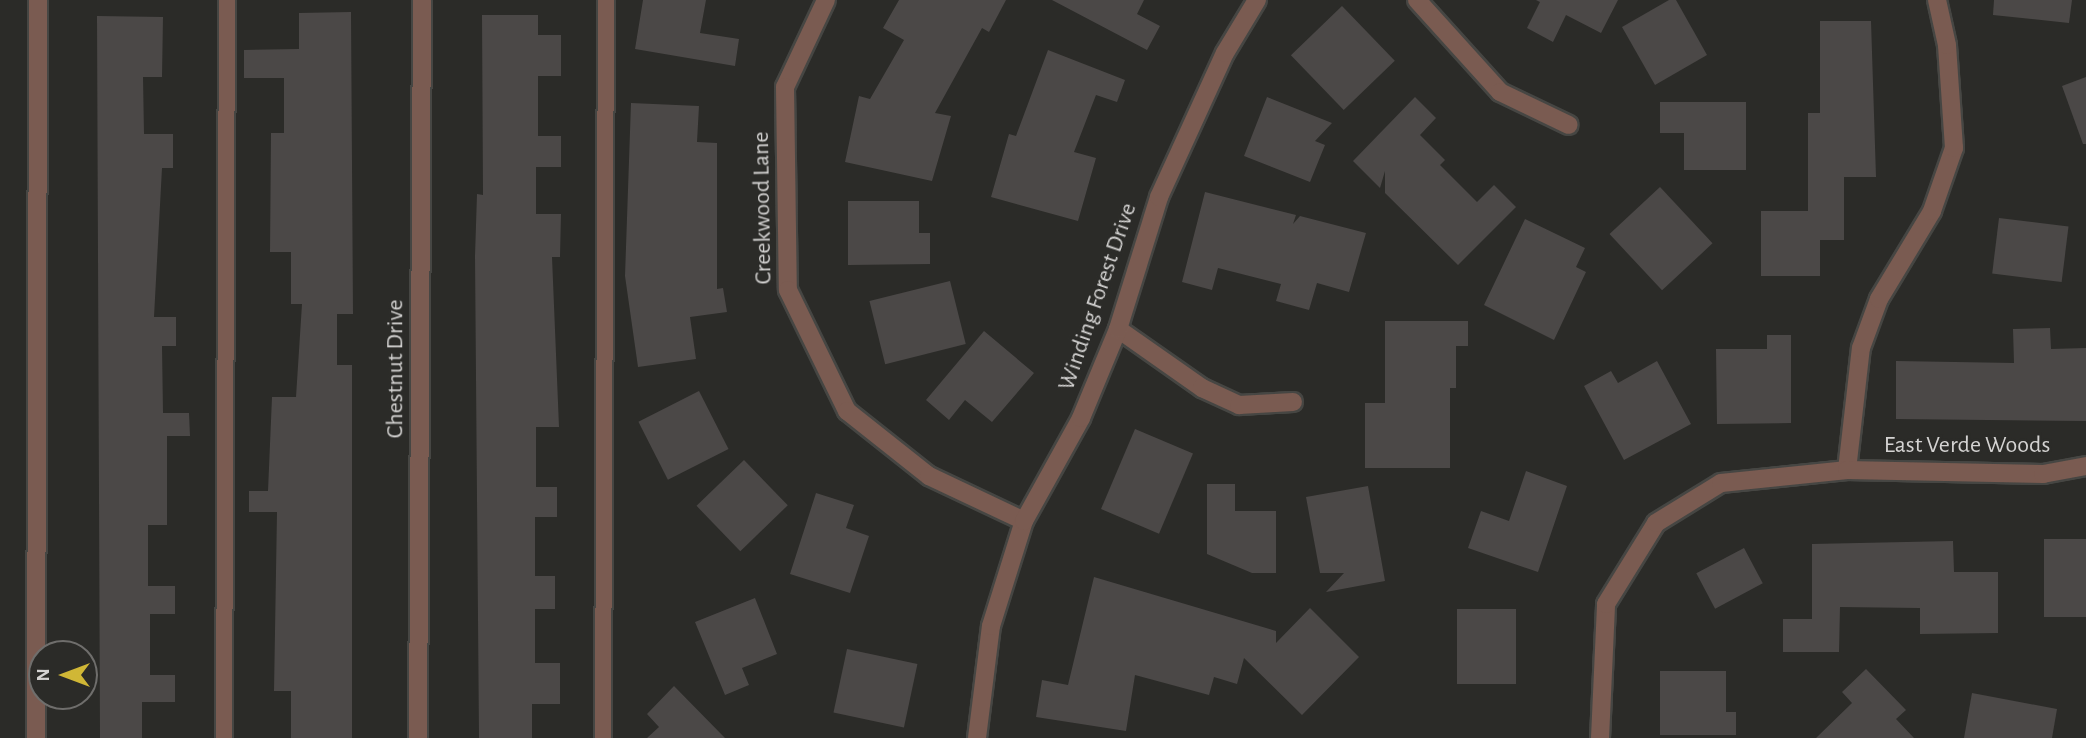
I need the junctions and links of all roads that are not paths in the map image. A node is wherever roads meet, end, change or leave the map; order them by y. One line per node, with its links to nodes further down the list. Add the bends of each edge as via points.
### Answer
1 (38, 0): 15 (street)
2 (227, 0): 16 (lane)
3 (422, 0): 17 (street, Chestnut Drive)
4 (606, 0): 18 (lane)
5 (826, 0): 14 (street, Creekwood Lane, via 785,87 788,290 847,411 929,475)
6 (1257, 0): 10 (street, Winding Forest Drive, via 1225,53 1159,197)
7 (1417, 0): 9 (street, via 1500,92)
8 (1937, 0): 13 (street, via 1947,45 1954,148 1932,211 1879,299 1861,348)
9 (1569, 125)
10 (1118, 329): 11 (street, via 1202,388 1239,405); 14 (street, Winding Forest Drive, via 1081,418)
11 (1293, 402)
12 (2086, 466): 13 (street, East Verde Woods, via 2043,474)
13 (1847, 470): 20 (street, East Verde Woods, via 1735,477 1656,523 1606,604)
14 (1024, 521): 19 (street, Winding Forest Drive, via 991,626)
15 (36, 738)
16 (224, 738)
17 (418, 738)
18 (603, 738)
19 (977, 738)
20 (1600, 738)

